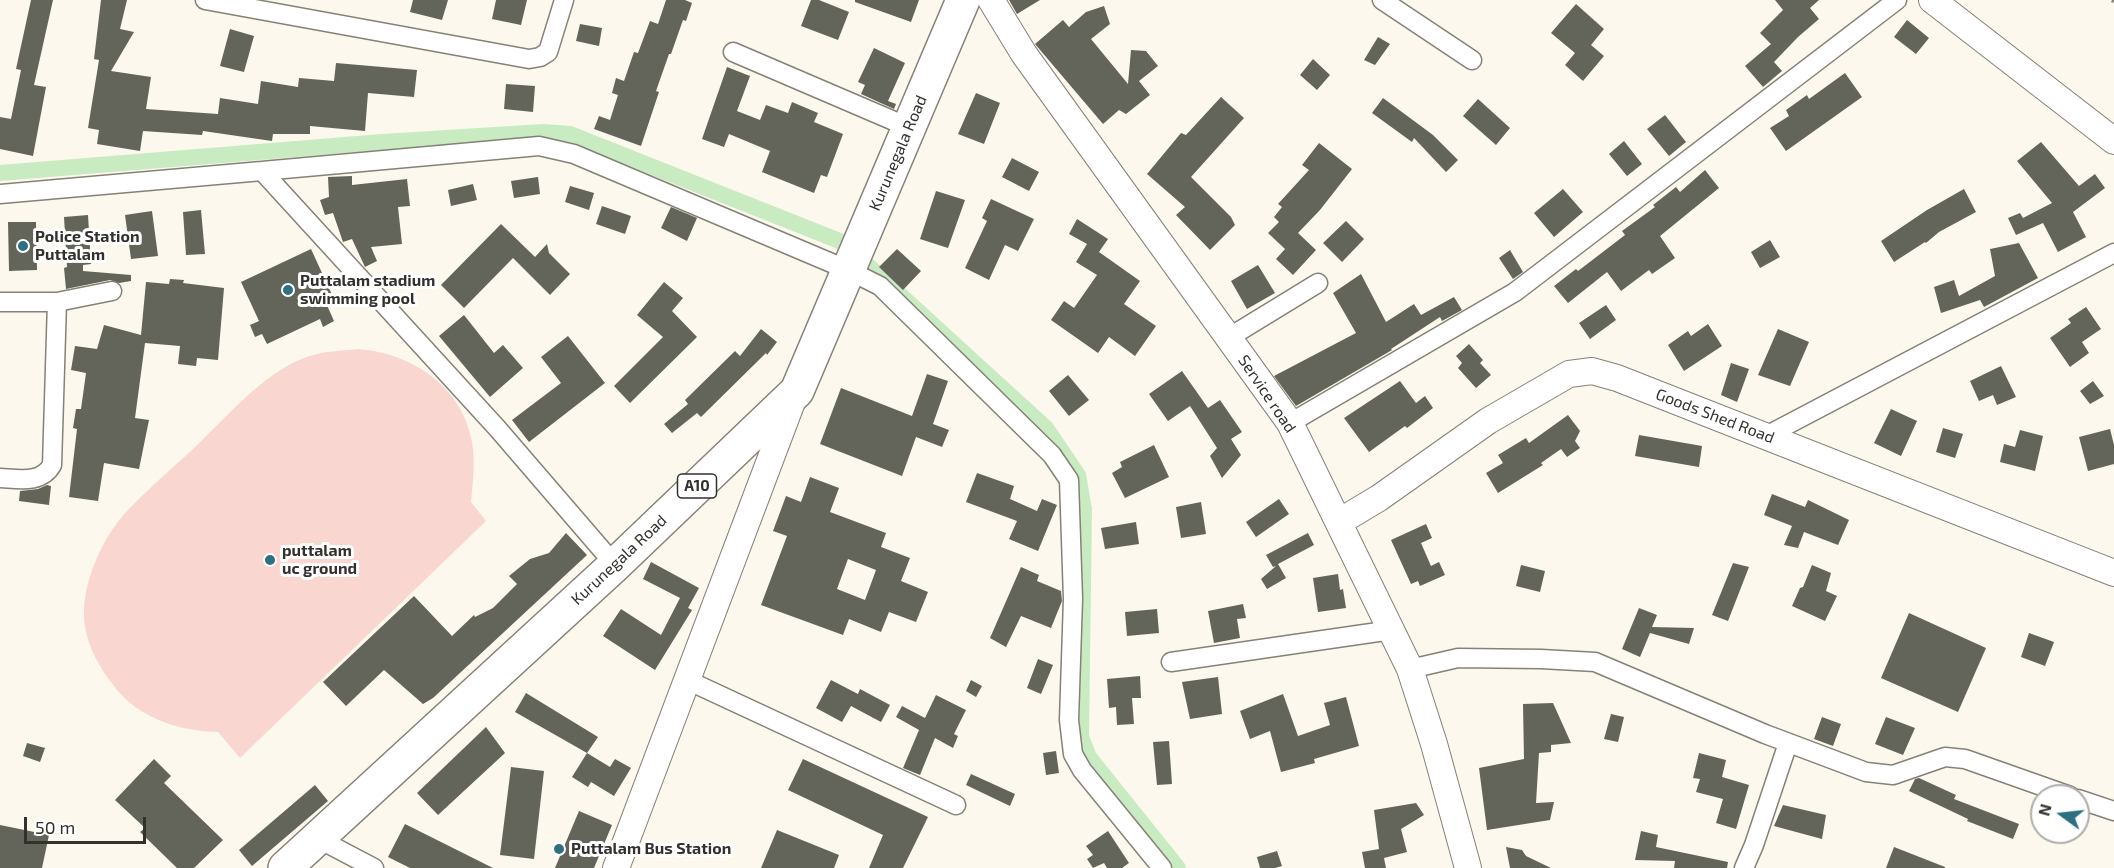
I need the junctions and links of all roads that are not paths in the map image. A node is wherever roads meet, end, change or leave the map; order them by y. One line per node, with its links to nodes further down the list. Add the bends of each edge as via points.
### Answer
1 (205, 0): 2 (street, via 529,59 548,52)
2 (564, 0)
3 (963, 0): 10 (highway, Kurunegala Road / A10)
4 (991, 0): 20 (street, Service road, via 1024,54)
5 (1382, 0): 9 (street)
6 (1897, 0): 22 (street, via 1515,292)
7 (1932, 0): 11 (street)
8 (733, 52): 10 (street)
9 (1472, 60)
10 (908, 127): 15 (highway, Kurunegala Road / A10)
11 (2114, 141)
12 (262, 171): 13 (street); 15 (street, via 539,146 574,154); 26 (street, via 497,428)
13 (0, 194)
14 (2114, 253): 23 (street)
15 (848, 270): 21 (highway, Kurunegala Road / A10); 41 (street, via 880,286 903,307 1052,455 1069,480 1069,720 1073,754)
16 (1318, 283): 20 (street)
17 (112, 291): 19 (street)
18 (0, 302): 19 (street)
19 (57, 303): 24 (street, via 52,465 47,474 34,479)
20 (1228, 338): 22 (street, Service road)
21 (796, 391): 26 (highway, Kurunegala Road / A10); 31 (street)
22 (1290, 423): 25 (street, Service road)
23 (1766, 436): 25 (street, Goods Shed Road, via 1617,378 1592,371 1569,374 1488,421); 27 (street, Goods Shed Road)
24 (0, 478)
25 (1339, 522): 28 (street, Service road)
26 (615, 565): 37 (highway, Kurunegala Road / A10)
27 (2114, 573)
28 (1392, 630): 29 (street); 30 (street, Service road)
29 (1171, 662)
30 (1410, 669): 32 (street, via 1458,658 1595,662); 42 (street, Service road)
31 (687, 680): 35 (street); 40 (street)
32 (1788, 743): 33 (street, via 1866,772 1893,775 1944,757 1965,759); 43 (street)
33 (2036, 784)
34 (2090, 803): 36 (street)
35 (957, 805)
36 (2114, 811)
37 (317, 838): 38 (highway, Kurunegala Road / A10); 39 (street)
38 (285, 868)
39 (374, 868)
40 (616, 868)
41 (1162, 868)
42 (1467, 868)
43 (1743, 868)

